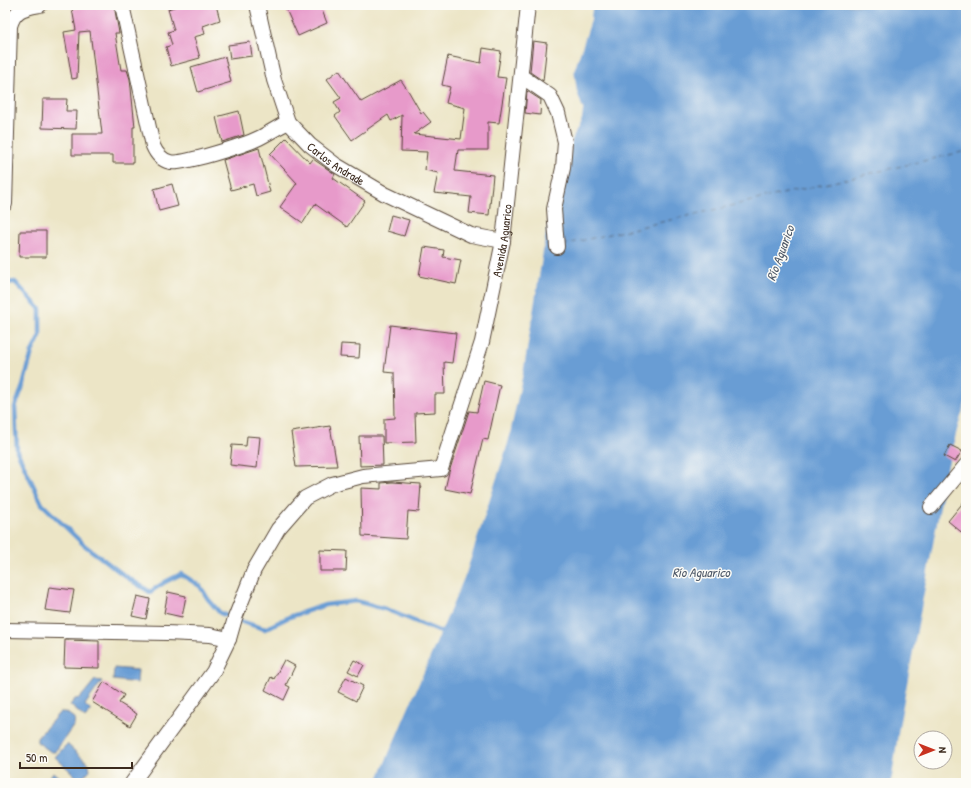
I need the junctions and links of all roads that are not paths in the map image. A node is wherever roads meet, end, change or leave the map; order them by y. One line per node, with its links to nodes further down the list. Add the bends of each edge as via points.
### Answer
1 (40, 5): 7 (street, via 19,11 10,26)
2 (122, 5): 6 (street, via 153,146 161,158 176,163 230,149 258,139)
3 (257, 5): 6 (street, Carlos Andrade, via 274,80)
4 (528, 5): 5 (street, Avenida Aguarico)
5 (521, 76): 8 (street, Avenida Aguarico); 9 (street, via 550,96 558,113 565,142 563,168 554,209)
6 (288, 122): 8 (street, Carlos Andrade, via 315,149 336,165 385,194 471,235)
7 (5, 204)
8 (503, 241): 13 (street, Avenida Aguarico, via 482,342 441,469 363,476 332,484 305,498 278,529 254,570)
9 (557, 246)
10 (966, 465): 11 (street)
11 (931, 506)
12 (5, 630): 13 (street, via 168,633 210,635)
13 (229, 639): 14 (street, via 213,672)
14 (132, 783)

